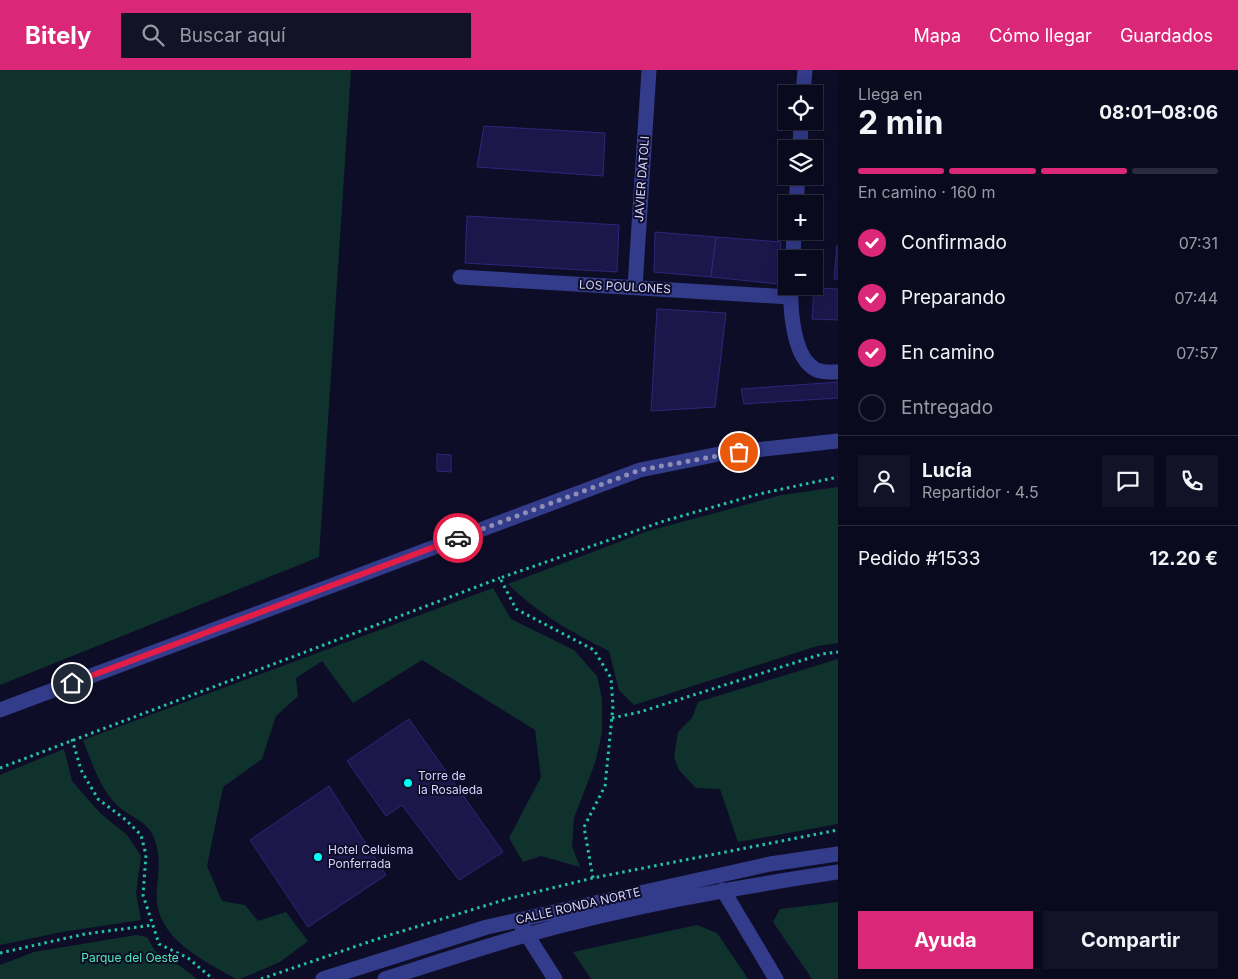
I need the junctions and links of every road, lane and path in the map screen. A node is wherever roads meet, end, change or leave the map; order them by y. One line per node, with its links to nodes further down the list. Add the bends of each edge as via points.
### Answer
1 (649, 70): 5 (street, JAVIER DATOLI)
2 (805, 70): 3 (street)
3 (804, 85)
4 (460, 277): 5 (street, LOS POULONES)
5 (635, 287): 6 (street, LOS POULONES)
6 (778, 292)
7 (791, 295): 8 (street, via 798,346 807,364 817,370)
8 (838, 372)
9 (838, 441): 13 (street, via 719,454 640,470)
10 (838, 477): 11 (path, via 759,494 674,518)
11 (500, 578): 14 (path, via 516,609 594,650 611,678); 15 (path)
12 (838, 652): 14 (path, via 822,654)
13 (0, 710)
14 (612, 718): 20 (path, via 605,786 584,827)
15 (72, 739): 16 (path); 23 (path, via 81,770 98,798 141,835 146,855 143,895)
16 (0, 768)
17 (838, 830): 20 (path)
18 (838, 854): 22 (street, CALLE RONDA NORTE, via 770,864)
19 (838, 872): 21 (street, CALLE RONDA NORTE)
20 (593, 878): 27 (path, via 507,899)
21 (723, 890): 24 (street, CALLE RONDA NORTE); 31 (street)
22 (518, 920): 24 (street); 28 (street, CALLE RONDA NORTE)
23 (153, 925): 25 (path, via 85,934); 26 (path, via 159,944 188,958)
24 (526, 935): 29 (street, CALLE RONDA NORTE); 30 (street)
25 (0, 953)
26 (213, 979)
27 (261, 979)
28 (323, 979)
29 (386, 979)
30 (555, 979)
31 (776, 979)

